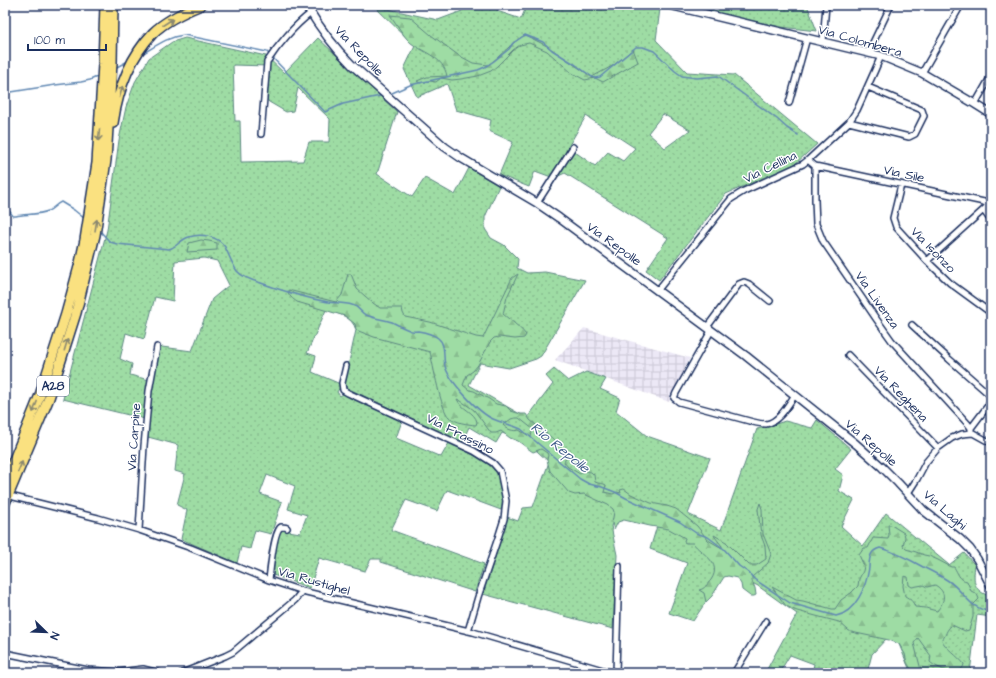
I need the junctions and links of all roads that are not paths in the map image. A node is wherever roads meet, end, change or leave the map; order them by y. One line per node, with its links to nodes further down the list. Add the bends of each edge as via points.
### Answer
1 (201, 5): 26 (highway, one-way to 1, via 108,174 116,110 130,67 154,32)
2 (306, 5): 8 (street, Via Repolle)
3 (669, 5): 9 (street, Via Colombera)
4 (826, 5): 10 (street)
5 (891, 5): 11 (street)
6 (961, 5): 14 (street)
7 (106, 6): 13 (highway, A28); 13 (highway, A28, via 104,40)
8 (311, 13): 21 (street, via 273,52 267,62); 27 (street, Via Repolle, via 352,66 445,147)
9 (806, 38): 10 (street, Via Colombera); 17 (street, Via Colombera)
10 (823, 42): 11 (street, Via Colombera)
11 (868, 53): 12 (street, Via Colombera)
12 (881, 56): 14 (street, Via Colombera); 16 (street, Via Cellina)
13 (108, 64): 26 (highway, A28, one-way to 26, via 102,82); 26 (highway, A28, via 111,77 106,160)
14 (922, 73): 18 (street, Via Colombera)
15 (991, 76): 18 (street)
16 (868, 87): 20 (street, Via Cellina); 20 (street, via 922,110 924,116 915,134 909,137)
17 (789, 103)
18 (975, 104): 19 (street, Via Colombera)
19 (991, 114)
20 (849, 122): 23 (street, Via Cellina)
21 (261, 134)
22 (573, 147): 27 (street)
23 (808, 160): 24 (street); 33 (street, Via Cellina, via 731,199)
24 (815, 166): 25 (street, Via Sile); 42 (street, Via Livenza, via 816,224 823,241 892,340)
25 (902, 185): 28 (street, Via Sile); 32 (street, Via Isonzo, via 894,222)
26 (97, 203): 31 (highway, A28)
27 (537, 203): 33 (street, Via Repolle)
28 (990, 204): 29 (street)
29 (984, 211): 30 (street); 32 (street)
30 (991, 221)
31 (89, 242): 45 (highway, A28, one-way to 45, via 80,263 40,396); 48 (highway, A28, one-way to 31, via 51,391 76,313)
32 (927, 261): 35 (street, Via Isonzo, via 950,283)
33 (657, 291): 37 (street, Via Repolle)
34 (770, 300): 37 (street, via 749,284 739,284)
35 (991, 313)
36 (912, 325): 42 (street, via 990,395 990,403)
37 (709, 329): 41 (street, Via Repolle); 41 (street, via 676,393 674,398 679,402 765,424 778,418)
38 (157, 347): 50 (street, Via Carpine, via 149,391)
39 (848, 355): 44 (street, Via Reghena)
40 (346, 366): 56 (street, Via Frassino, via 343,390 474,451 493,463 500,471 506,501 504,519)
41 (795, 395): 46 (street, Via Repolle, via 882,467)
42 (971, 431): 43 (street); 44 (street, via 952,438)
43 (991, 443)
44 (938, 448): 46 (street, via 926,462)
45 (5, 482)
46 (908, 493): 53 (street, Via Laghi, via 923,510 970,549)
47 (14, 497): 50 (street, Via Rustighel)
48 (5, 503)
49 (287, 528): 52 (street, via 281,527 276,533)
50 (139, 530): 52 (street, Via Rustighel)
51 (619, 566): 62 (street)
52 (269, 580): 54 (street, Via Rustighel)
53 (991, 586)
54 (302, 591): 56 (street, Via Rustighel); 60 (street, via 295,600 232,652)
55 (766, 621): 63 (street)
56 (468, 631): 61 (street, Via Rustighel)
57 (5, 653): 58 (street)
58 (88, 672): 59 (street, via 143,669)
59 (160, 673)
60 (182, 673)
61 (613, 673)
62 (616, 673)
63 (734, 673)

